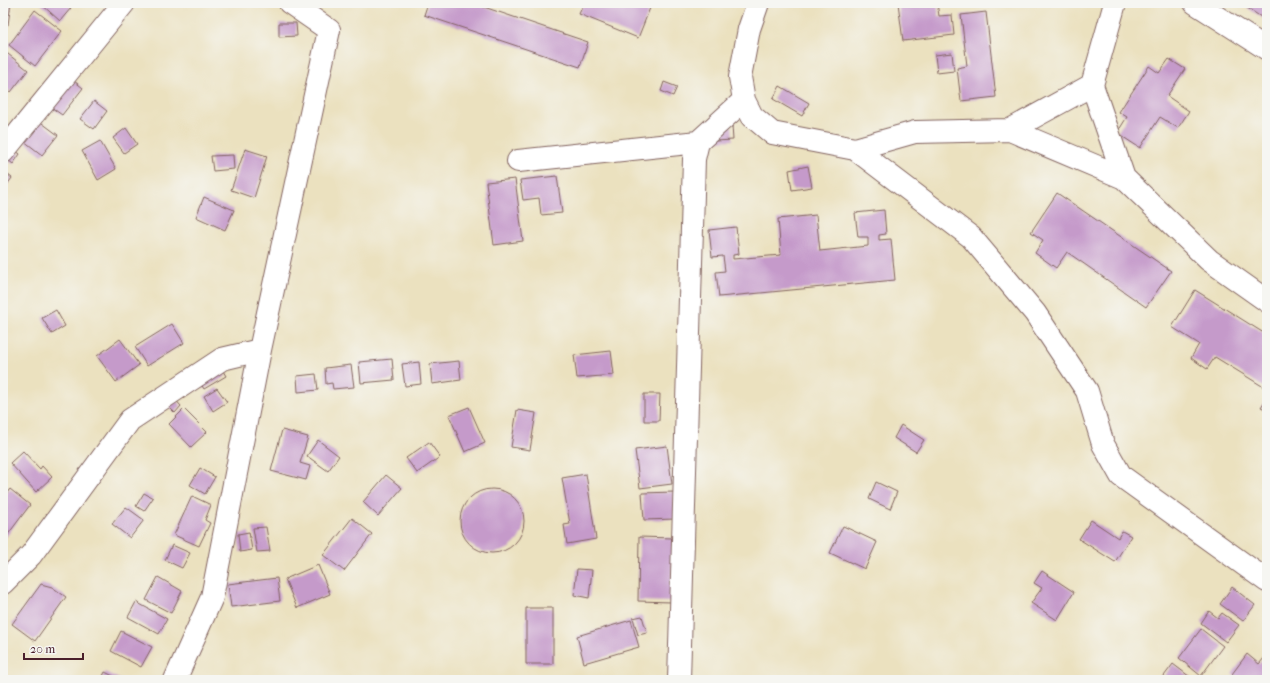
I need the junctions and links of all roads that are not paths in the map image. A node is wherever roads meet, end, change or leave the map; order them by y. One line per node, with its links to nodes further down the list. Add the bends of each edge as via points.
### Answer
1 (124, 3): 12 (street)
2 (290, 3): 16 (street, via 329,30)
3 (758, 3): 8 (street, via 749,29 740,77)
4 (1115, 3): 7 (street)
5 (1195, 3): 6 (street)
6 (1267, 49)
7 (1092, 85): 9 (street); 14 (street)
8 (744, 100): 10 (street); 11 (street, via 752,116 772,133)
9 (1010, 130): 11 (street, via 915,132); 14 (street)
10 (698, 142): 13 (street); 20 (street, via 694,159)
11 (854, 149): 17 (street, via 971,237 1035,313 1087,391 1103,444 1121,476)
12 (3, 152)
13 (518, 161)
14 (1124, 178): 15 (street, via 1210,260)
15 (1267, 301)
16 (260, 350): 18 (street, via 222,359 130,420 31,555); 19 (street, via 212,597)
17 (1267, 581)
18 (3, 583)
19 (174, 680)
20 (679, 680)

